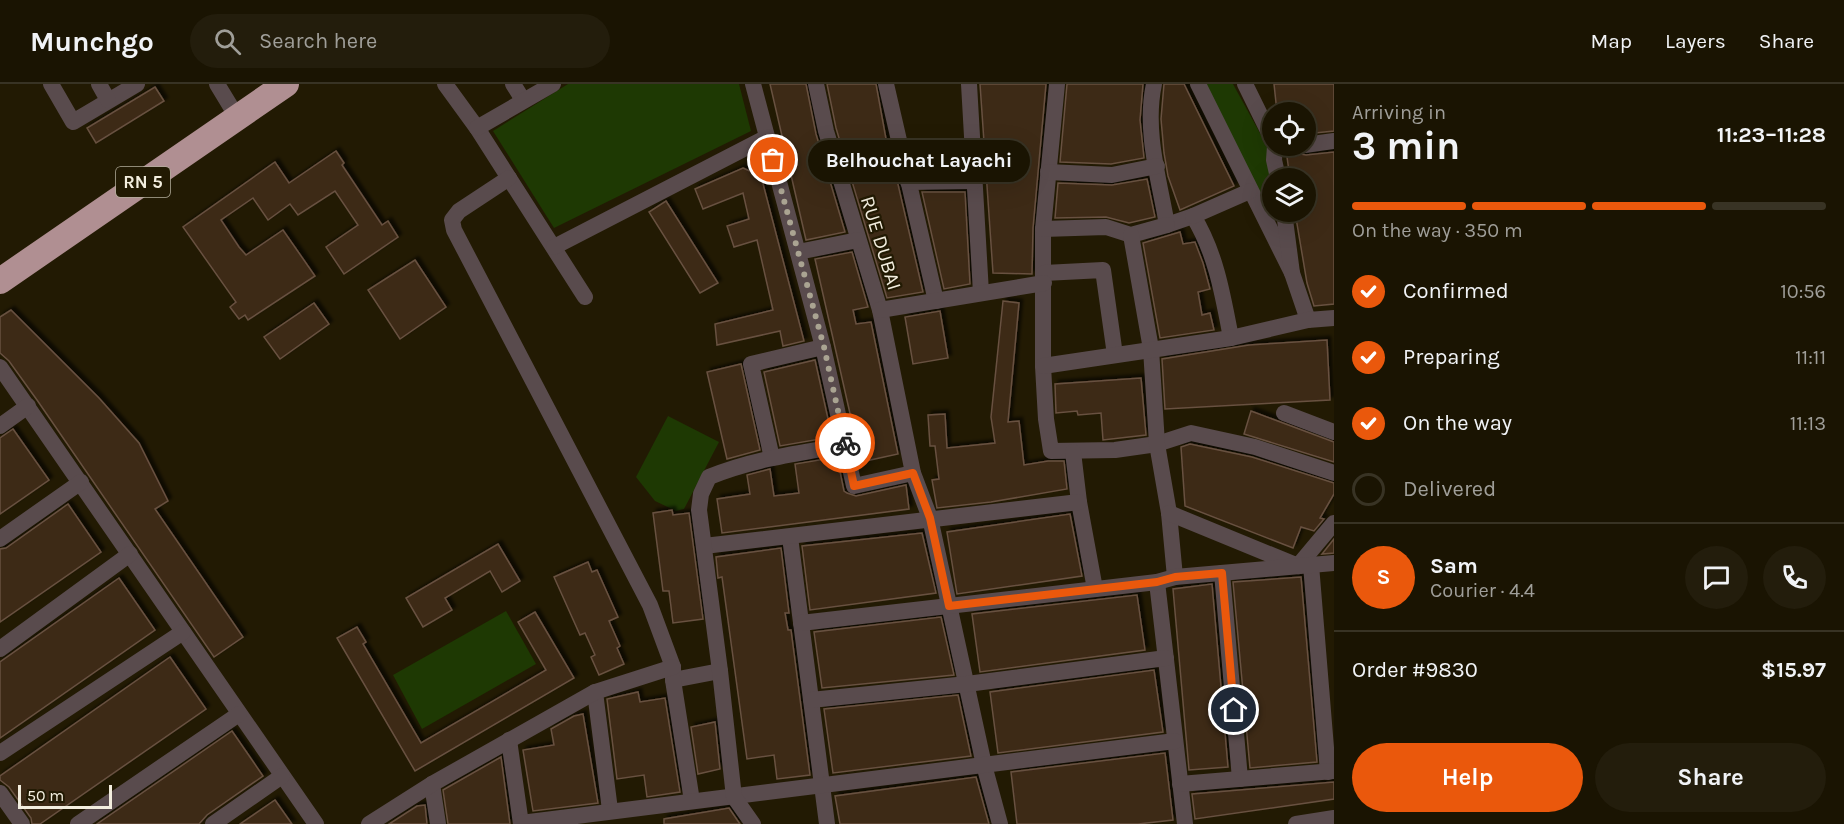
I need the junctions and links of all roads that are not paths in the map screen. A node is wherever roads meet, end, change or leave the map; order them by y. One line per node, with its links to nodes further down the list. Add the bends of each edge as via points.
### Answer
1 (51, 84): 18 (street, via 73,122)
2 (99, 84): 18 (street)
3 (137, 84): 18 (street)
4 (217, 84): 20 (street)
5 (262, 84): 20 (highway, RN 5)
6 (286, 84): 20 (highway, RN 5)
7 (445, 84): 22 (street)
8 (513, 84): 19 (street)
9 (553, 84): 19 (street)
10 (753, 84): 23 (street)
11 (816, 84): 37 (street, RUE DUBAI)
12 (886, 84): 30 (street)
13 (969, 84): 29 (street)
14 (1057, 84): 27 (street)
15 (1154, 84): 26 (street, via 1151,135)
16 (1198, 84): 31 (street)
17 (1245, 84): 21 (street)
18 (108, 100)
19 (524, 100): 22 (street)
20 (234, 112): 40 (highway, RN 5); 43 (highway, RN 5)
21 (1262, 119)
22 (477, 128): 28 (street)
23 (767, 137): 38 (street); 39 (street)
24 (1334, 141): 25 (street)
25 (1316, 143)
26 (1157, 166): 27 (street, via 1112,175); 34 (street)
27 (1048, 172): 35 (street)
28 (509, 178): 38 (street); 87 (street, via 459,212 452,220 454,230 650,605)
29 (974, 181): 30 (street); 44 (street)
30 (908, 182): 46 (street)
31 (1250, 191): 32 (street); 41 (street)
32 (1193, 216): 34 (street); 50 (street, via 1205,236 1221,285)
33 (1285, 222): 41 (street)
34 (1167, 225): 36 (street)
35 (1043, 229): 36 (street, via 1106,226); 42 (street)
36 (1131, 235): 52 (street)
37 (858, 240): 39 (street); 47 (street, RUE DUBAI)
38 (554, 247): 45 (street)
39 (798, 252): 51 (street)
40 (0, 264)
41 (1292, 273): 49 (street)
42 (1044, 278): 44 (street); 53 (street, via 1103,270); 54 (street)
43 (0, 281)
44 (981, 293): 46 (street)
45 (585, 297)
46 (936, 301): 47 (street)
47 (880, 310): 64 (street, RUE DUBAI)
48 (1334, 318): 49 (street)
49 (1308, 320): 50 (street)
50 (1231, 338): 52 (street)
51 (824, 347): 61 (street); 63 (street, via 751,364)
52 (1152, 349): 53 (street); 60 (street)
53 (1115, 355): 54 (street)
54 (1043, 366): 62 (street, via 1051,451)
55 (0, 367): 56 (street)
56 (28, 406): 58 (street); 66 (street)
57 (1284, 413): 59 (street)
58 (0, 426)
59 (1334, 432)
60 (1157, 444): 62 (street); 65 (street, via 1191,433 1255,447); 68 (street)
61 (845, 445): 63 (street); 64 (street, via 854,486)
62 (1073, 452): 67 (street)
63 (772, 458): 73 (street, via 709,477 699,510)
64 (913, 473): 69 (street, RUE DUBAI)
65 (1334, 473)
66 (81, 482): 72 (street); 74 (street)
67 (1079, 502): 69 (street); 80 (street)
68 (1169, 513): 76 (street); 78 (street)
69 (930, 518): 71 (street); 81 (street, RUE DUBAI)
70 (1334, 523): 76 (street)
71 (790, 537): 73 (street); 82 (street)
72 (0, 538)
73 (705, 546): 86 (street)
74 (130, 554): 83 (street); 84 (street)
75 (1334, 563): 76 (street)
76 (1304, 566): 77 (street); 96 (street)
77 (1222, 573): 78 (street); 98 (street)
78 (1175, 577): 79 (street)
79 (1157, 582): 80 (street); 85 (street)
80 (1095, 589): 81 (street)
81 (949, 606): 82 (street); 88 (street, RUE DUBAI)
82 (801, 623): 90 (street)
83 (183, 632): 91 (street); 94 (street)
84 (0, 649)
85 (1166, 658): 88 (street); 93 (street)
86 (720, 671): 87 (street); 103 (street)
87 (673, 674): 89 (street); 104 (street)
88 (967, 684): 90 (street); 95 (street, RUE DUBAI)
89 (595, 692): 92 (street); 105 (street)
90 (811, 700): 101 (street)
91 (239, 714): 97 (street); 109 (street)
92 (509, 740): 99 (street); 107 (street)
93 (1175, 741): 95 (street); 100 (street)
94 (0, 753)
95 (984, 765): 101 (street); 116 (street, RUE DUBAI)
96 (1331, 771): 98 (street)
97 (282, 776): 110 (street); 111 (street)
98 (1240, 779): 100 (street)
99 (432, 784): 112 (street); 113 (street)
100 (1180, 784): 117 (street)
101 (822, 785): 103 (street); 115 (street)
102 (0, 793): 108 (street)
103 (734, 797): 104 (street); 114 (street)
104 (692, 801): 105 (street)
105 (610, 810): 107 (street)
106 (1334, 818): 118 (street)
107 (521, 823)
108 (22, 824)
109 (78, 824)
110 (213, 824)
111 (316, 824)
112 (369, 824)
113 (438, 824)
114 (753, 824)
115 (827, 824)
116 (1000, 824)
117 (1185, 824)
118 (1296, 824)

